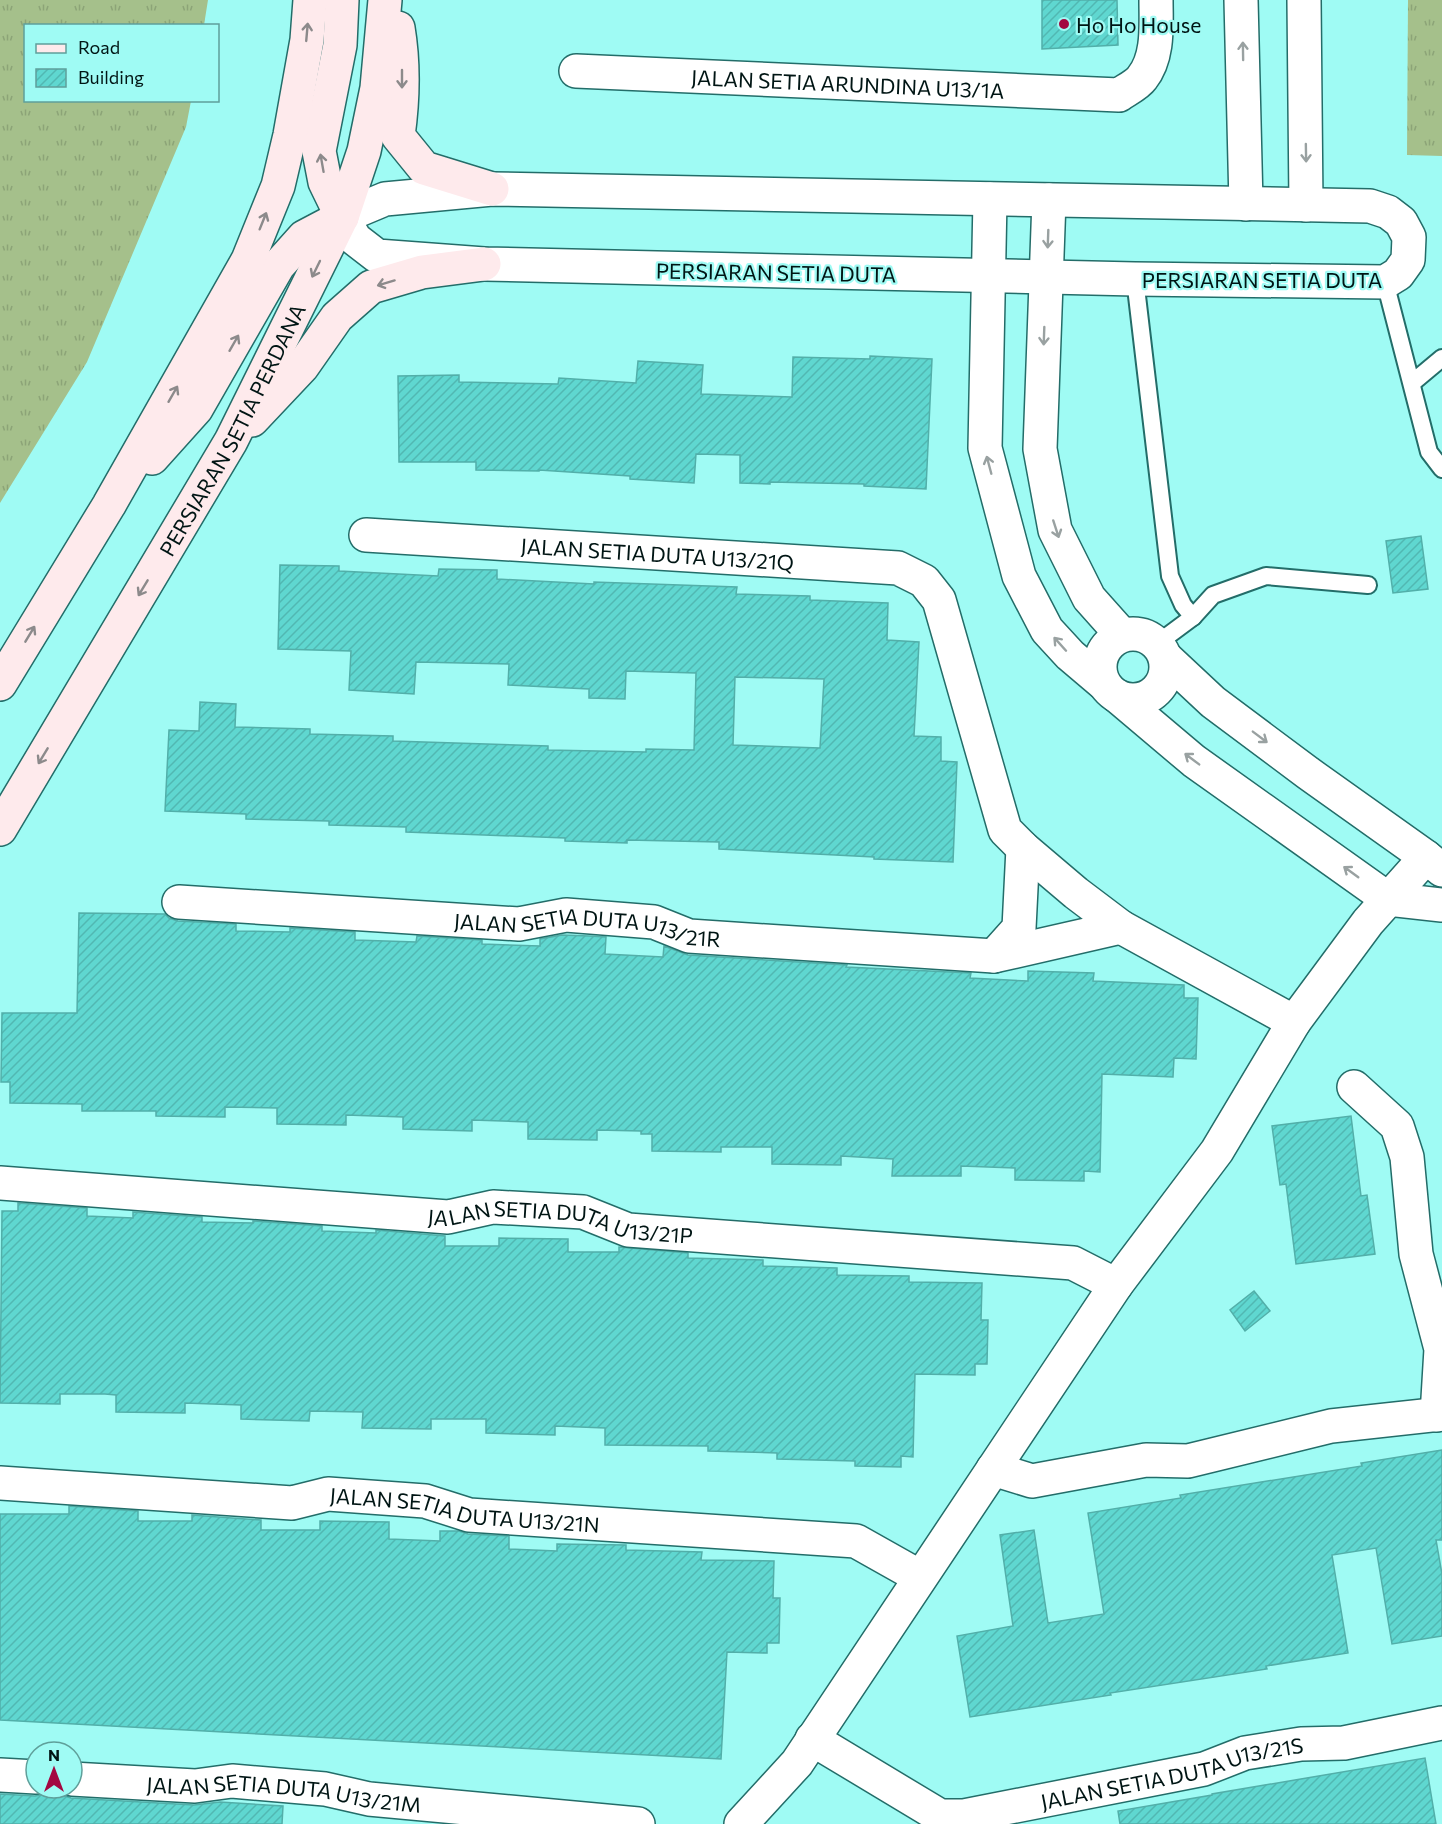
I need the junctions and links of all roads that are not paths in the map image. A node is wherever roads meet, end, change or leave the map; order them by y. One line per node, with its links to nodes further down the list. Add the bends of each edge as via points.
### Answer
1 (310, 0): 24 (main road, one-way to 1, via 248,260 278,186 307,40)
2 (342, 0): 14 (main road, one-way to 2, via 325,182 320,151 340,45)
3 (386, 0): 14 (main road, PERSIARAN SETIA PERDANA, via 377,88 364,151)
4 (393, 0): 9 (main road, one-way to 9, via 402,52 398,136 423,168)
5 (1156, 0): 8 (street, JALAN SETIA ARUNDINA U13/1A, via 1153,56 1142,79 1119,95)
6 (1241, 0): 12 (street, one-way to 6)
7 (1304, 0): 13 (street, one-way to 13)
8 (576, 71)
9 (492, 189): 10 (street, PERSIARAN SETIA DUTA); 14 (street, PERSIARAN SETIA DUTA, via 385,199)
10 (990, 199): 11 (street, PERSIARAN SETIA DUTA); 16 (street)
11 (1049, 200): 12 (street, PERSIARAN SETIA DUTA); 17 (street, one-way to 17)
12 (1246, 204): 13 (street, PERSIARAN SETIA DUTA)
13 (1306, 205): 19 (street, PERSIARAN SETIA DUTA, via 1370,206 1401,222 1409,237 1408,260 1398,274)
14 (342, 217): 15 (street, PERSIARAN SETIA DUTA, via 356,239 377,256); 22 (main road, PERSIARAN SETIA PERDANA, one-way to 22); 24 (main road, one-way to 14, via 196,410 278,266 304,237)
15 (484, 264): 16 (street, PERSIARAN SETIA DUTA); 22 (main road, one-way to 22, via 422,272 371,287 338,317 302,367)
16 (988, 276): 17 (street, PERSIARAN SETIA DUTA); 31 (street, one-way to 16, via 1047,630 1018,576 984,448)
17 (1046, 278): 18 (street, PERSIARAN SETIA DUTA); 28 (street, one-way to 28, via 1040,449 1054,530 1089,598)
18 (1135, 279): 19 (street, PERSIARAN SETIA DUTA); 27 (lane, via 1170,576)
19 (1385, 282): 21 (lane)
20 (1442, 358): 21 (lane)
21 (1412, 383): 23 (lane, via 1429,452)
22 (231, 441): 32 (main road, PERSIARAN SETIA PERDANA, one-way to 32)
23 (1442, 469)
24 (109, 505): 30 (main road, one-way to 24)
25 (366, 535): 33 (street, JALAN SETIA DUTA U13/21Q, via 898,568 924,581 939,600 1005,830)
26 (1368, 585): 27 (lane, via 1266,576 1213,595)
27 (1193, 617): 29 (lane)
28 (1122, 635): 29 (street, via 1141,633); 31 (street, via 1106,646 1099,664)
29 (1162, 651): 31 (street, via 1165,679 1154,694 1136,701); 34 (street, one-way to 34, via 1213,702)
30 (0, 684)
31 (1110, 689): 35 (street, one-way to 31, via 1194,761)
32 (0, 829)
33 (1023, 848): 38 (street); 39 (street, via 1019,928)
34 (1434, 863): 35 (street)
35 (1388, 899): 37 (street); 40 (street)
36 (179, 902): 39 (street, JALAN SETIA DUTA U13/21R, via 519,924 566,915 654,922 689,936)
37 (1442, 905)
38 (1121, 927): 39 (street, JALAN SETIA DUTA U13/21R); 40 (street)
39 (994, 956)
40 (1294, 1022): 43 (street, via 1217,1151)
41 (1353, 1087): 44 (street, via 1397,1126 1407,1157 1416,1254 1441,1349)
42 (0, 1183): 43 (street, JALAN SETIA DUTA U13/21P, via 448,1217 493,1208 584,1212 628,1230 1073,1263)
43 (1116, 1285): 45 (street)
44 (1439, 1414): 45 (street, via 1331,1426 1188,1461 1146,1460 1032,1481)
45 (993, 1469): 47 (street)
46 (0, 1483): 47 (street, JALAN SETIA DUTA U13/21N, via 292,1503 328,1494 425,1501 469,1515 856,1541)
47 (920, 1577): 49 (street)
48 (1442, 1723): 49 (street, JALAN SETIA DUTA U13/21S, via 1344,1743 1300,1744 1245,1754 1204,1769 964,1816 940,1816)
49 (812, 1739): 54 (street, via 797,1763)
50 (0, 1775): 51 (street)
51 (24, 1776)
52 (84, 1780): 53 (street, JALAN SETIA DUTA U13/21M, via 195,1786 232,1781 325,1789 369,1799)
53 (638, 1824)
54 (741, 1824)

